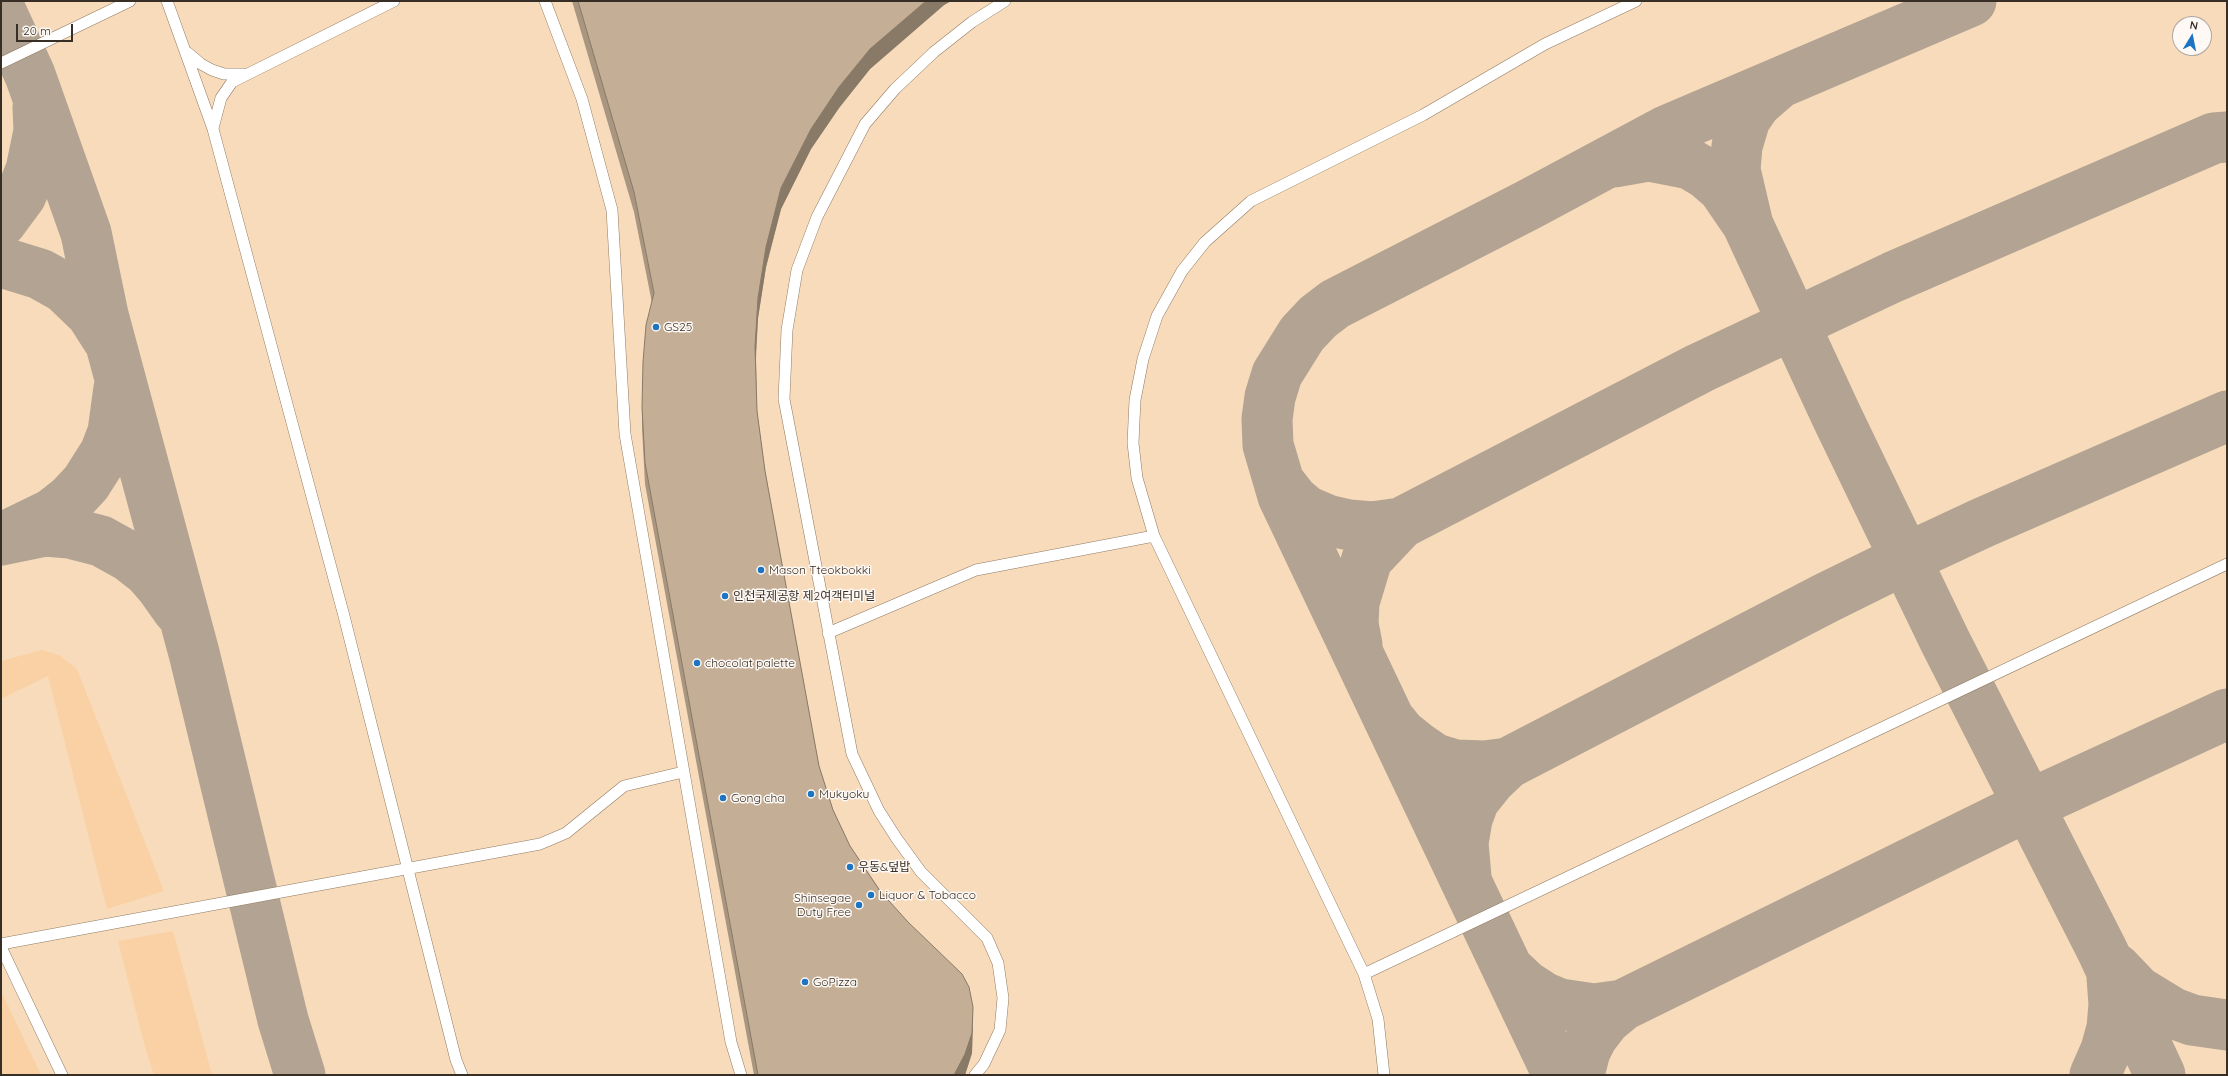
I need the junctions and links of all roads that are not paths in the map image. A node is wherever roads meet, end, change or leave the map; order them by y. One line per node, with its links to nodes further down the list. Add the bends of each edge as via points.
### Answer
1 (130, 1): 8 (lane)
2 (167, 1): 7 (lane)
3 (394, 1): 9 (lane)
4 (545, 1): 14 (lane, via 582,99 612,210 625,434)
5 (1005, 1): 13 (lane, via 972,22 934,52 895,89 865,124 817,217 797,270 787,330 784,399)
6 (1636, 1): 11 (lane, via 1545,44 1423,116 1251,201 1205,242 1182,271 1157,316 1143,359 1135,400 1133,443 1137,478)
7 (187, 52): 9 (lane, via 212,70 224,74); 10 (lane)
8 (1, 63)
9 (244, 74): 10 (lane, via 226,89)
10 (213, 129): 15 (lane, via 344,616)
11 (1154, 536): 13 (lane, via 976,570); 17 (lane)
12 (2227, 564): 17 (lane)
13 (828, 632): 21 (lane, via 852,754 879,811 921,872 987,938 998,964 1003,998 1000,1030 984,1064)
14 (683, 772): 15 (lane, via 624,786 566,833 540,844); 20 (lane, via 732,1042)
15 (408, 870): 16 (lane); 19 (lane)
16 (1, 945): 18 (lane)
17 (1364, 974): 22 (lane, via 1378,1019)
18 (62, 1075)
19 (462, 1075)
20 (741, 1075)
21 (975, 1075)
22 (1384, 1075)

